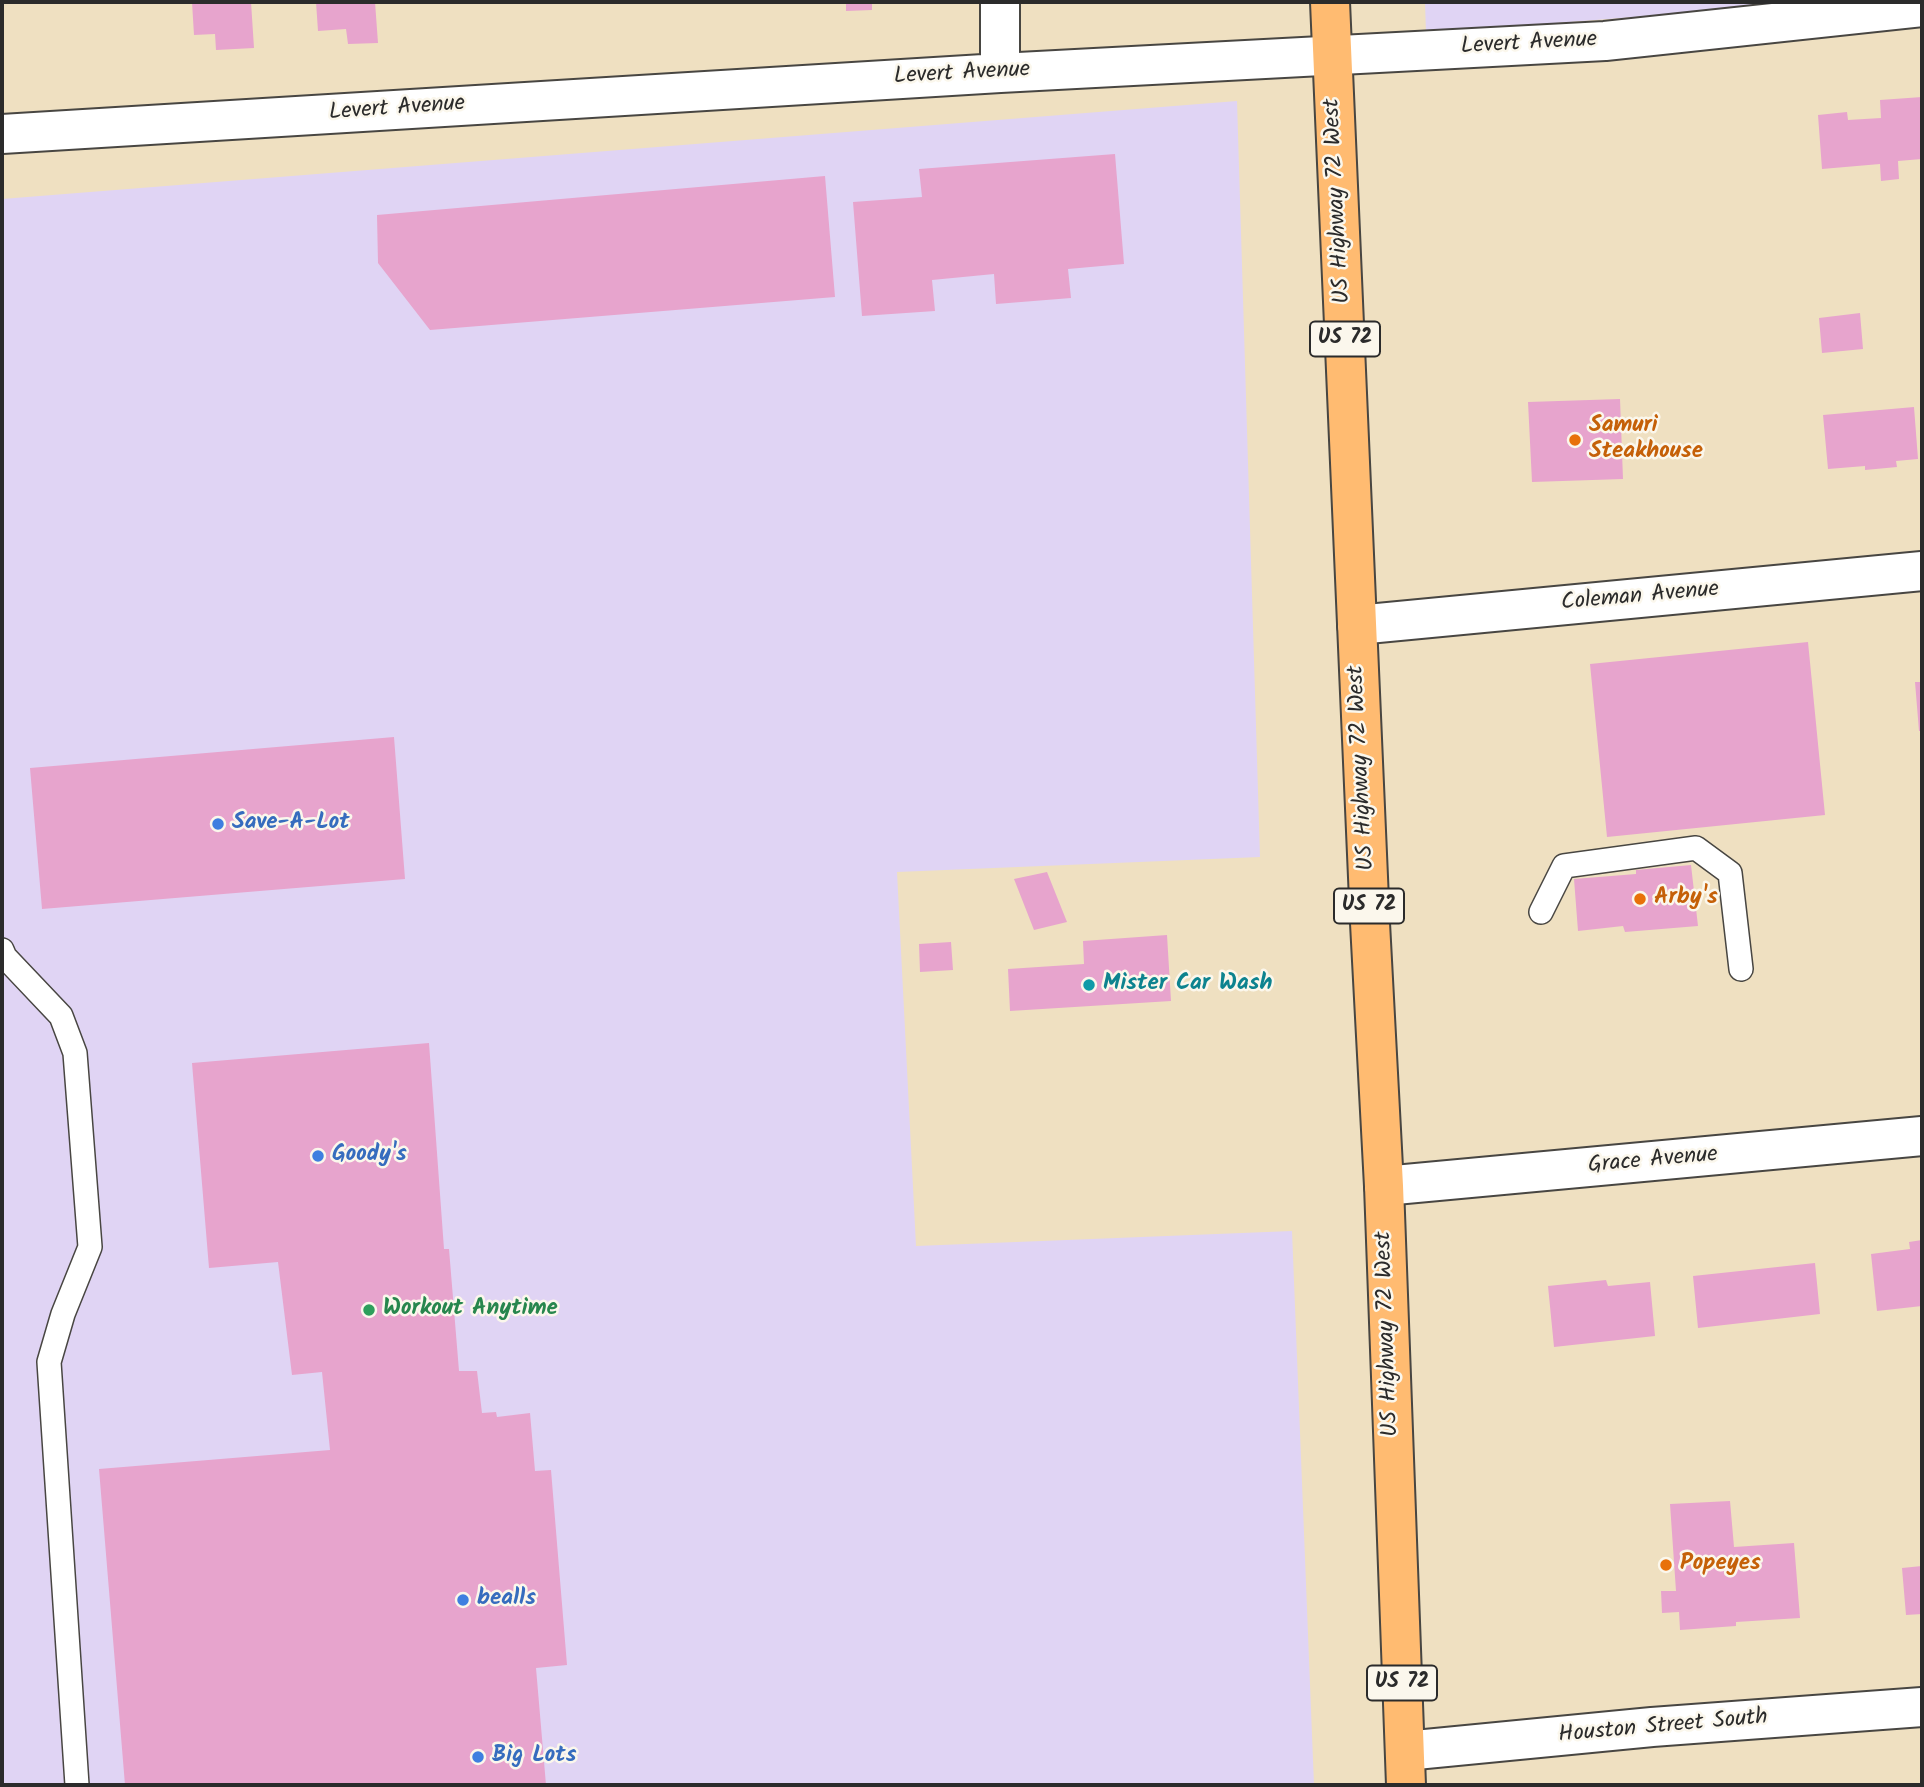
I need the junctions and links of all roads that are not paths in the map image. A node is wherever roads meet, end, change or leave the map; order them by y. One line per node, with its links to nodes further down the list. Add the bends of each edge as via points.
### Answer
1 (1000, 2): 5 (street)
2 (1330, 2): 4 (highway, US Highway 72 West / US 72)
3 (1922, 7): 4 (street, Levert Avenue, via 1605,41)
4 (1332, 54): 5 (street, Levert Avenue); 8 (highway, US Highway 72 West / US 72)
5 (1000, 73): 6 (street, Levert Avenue)
6 (2, 134)
7 (1922, 571): 8 (street, Coleman Avenue)
8 (1357, 625): 13 (highway, US Highway 72 West / US 72)
9 (1541, 912): 11 (lane, via 1564,866 1696,848 1730,873)
10 (2, 950): 16 (lane, via 61,1016 75,1053 90,1247 49,1362)
11 (1741, 969)
12 (1922, 1136): 13 (street, Grace Avenue)
13 (1384, 1186): 15 (highway, US Highway 72 West / US 72)
14 (1922, 1707): 15 (street, Houston Street South, via 1652,1727)
15 (1406, 1768)
16 (77, 1785)

